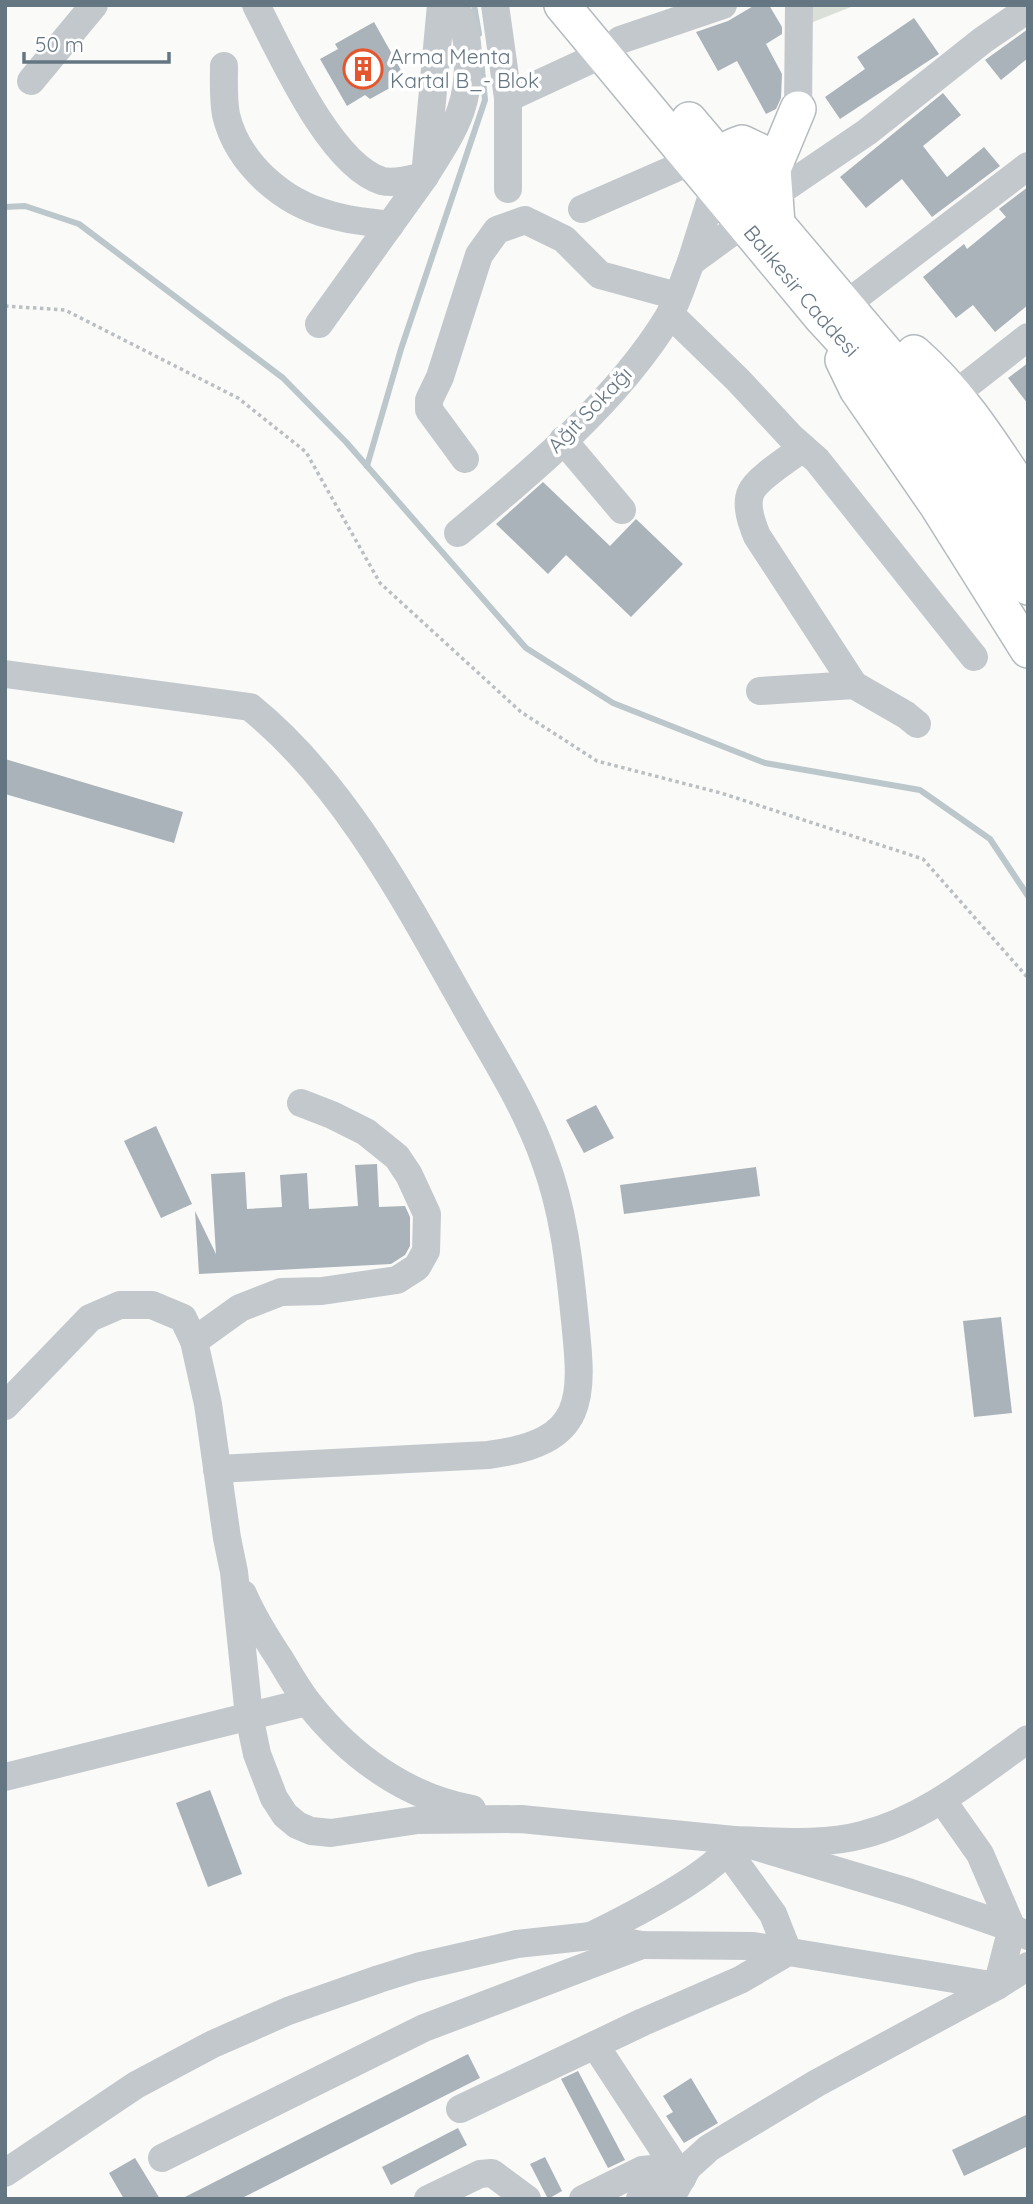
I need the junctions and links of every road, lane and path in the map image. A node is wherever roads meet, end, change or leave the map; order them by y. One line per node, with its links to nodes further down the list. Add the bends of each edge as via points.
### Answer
1 (94, 5): 13 (street)
2 (256, 5): 18 (street, via 327,135 347,158 383,181)
3 (441, 5): 18 (street)
4 (449, 5): 18 (street, via 464,24 469,67 465,103)
5 (495, 5): 14 (street)
6 (562, 5): 11 (main road, Balıkesir Caddesi)
7 (592, 5): 11 (main road, Balıkesir Caddesi)
8 (723, 5): 11 (street)
9 (799, 5): 15 (street)
10 (1028, 9): 21 (street)
11 (612, 47): 14 (street); 16 (main road, Balıkesir Caddesi)
12 (224, 66): 23 (street, via 223,98 231,131 260,174 284,194 316,210)
13 (31, 81)
14 (508, 98): 19 (street)
15 (798, 109): 16 (main road, via 763,134); 21 (main road)
16 (718, 153): 20 (main road, via 710,167); 21 (main road, Balıkesir Caddesi); 21 (main road, via 761,152); 22 (street)
17 (1028, 166): 27 (street)
18 (425, 176): 23 (street)
19 (508, 189)
20 (715, 189): 21 (main road, Balıkesir Caddesi); 24 (street, Ağıt Sokağı)
21 (767, 203): 24 (street); 27 (main road, Balıkesir Caddesi)
22 (582, 209)
23 (390, 225): 28 (street)
24 (691, 262): 25 (street, Ağıt Sokağı)
25 (673, 305): 33 (street, Ağıt Sokağı, via 623,381); 34 (street); 35 (street, via 600,275 564,240 525,220 497,230 480,255 429,400 429,410)
26 (5, 306): 48 (path, via 65,310 238,398 306,452 380,583 521,712 597,761 721,793 923,859)
27 (833, 312): 29 (main road, Balıkesir Caddesi); 41 (main road, Balıkesir Caddesi); 42 (main road, via 857,389)
28 (319, 324)
29 (869, 330): 31 (main road, via 905,345); 40 (main road, Balıkesir Caddesi, via 971,459)
30 (1028, 337): 31 (street)
31 (954, 395): 32 (main road)
32 (977, 422): 36 (main road); 37 (main road)
33 (563, 440): 38 (street); 39 (street, Ağıt Sokağı)
34 (803, 448): 43 (street); 45 (street, via 751,492 752,522)
35 (466, 459)
36 (1028, 462)
37 (1028, 499)
38 (622, 510)
39 (458, 533)
40 (1028, 543)
41 (1028, 587)
42 (1028, 650)
43 (974, 657)
44 (5, 674): 52 (street, via 250,707 280,731 350,816 416,920 528,1120 557,1197 580,1370 572,1413 559,1430 541,1443 488,1455)
45 (854, 685): 46 (street); 47 (street)
46 (760, 691)
47 (917, 724)
48 (1028, 978)
49 (300, 1103): 50 (street, via 366,1132 397,1157 427,1214 426,1251 417,1267 397,1280 281,1292 240,1308)
50 (194, 1341): 51 (street, via 183,1318 152,1305 120,1305 90,1318); 52 (street)
51 (5, 1406)
52 (217, 1469): 53 (street)
53 (233, 1572): 54 (street, via 259,1628); 55 (street)
54 (307, 1702): 55 (street); 59 (street, via 350,1749 432,1800)
55 (249, 1716): 57 (street); 59 (street, via 274,1798 285,1815 310,1831 331,1833 418,1820)
56 (1028, 1739): 58 (street)
57 (14, 1775)
58 (942, 1800): 60 (street, via 861,1836); 61 (street, via 980,1854)
59 (521, 1819): 60 (street)
60 (731, 1846): 61 (street, via 908,1892); 62 (street, via 655,1903); 64 (street, via 773,1914)
61 (1020, 1932): 66 (street)
62 (591, 1936): 63 (street); 70 (street, via 517,1944 417,1967 288,2011 168,2066)
63 (642, 1945): 64 (street, via 724,1944); 69 (street, via 424,2028)
64 (788, 1952): 66 (street); 67 (street, via 740,1980)
65 (1027, 1968): 66 (street)
66 (997, 1986): 71 (street, via 829,2076 709,2148 688,2167)
67 (595, 2045): 68 (street); 71 (street)
68 (460, 2109)
69 (162, 2158)
70 (5, 2173)
71 (676, 2188): 74 (street, via 653,2169 642,2170); 75 (street)
72 (428, 2199): 73 (street, via 480,2174 492,2173)
73 (527, 2199)
74 (583, 2199)
75 (640, 2199)

